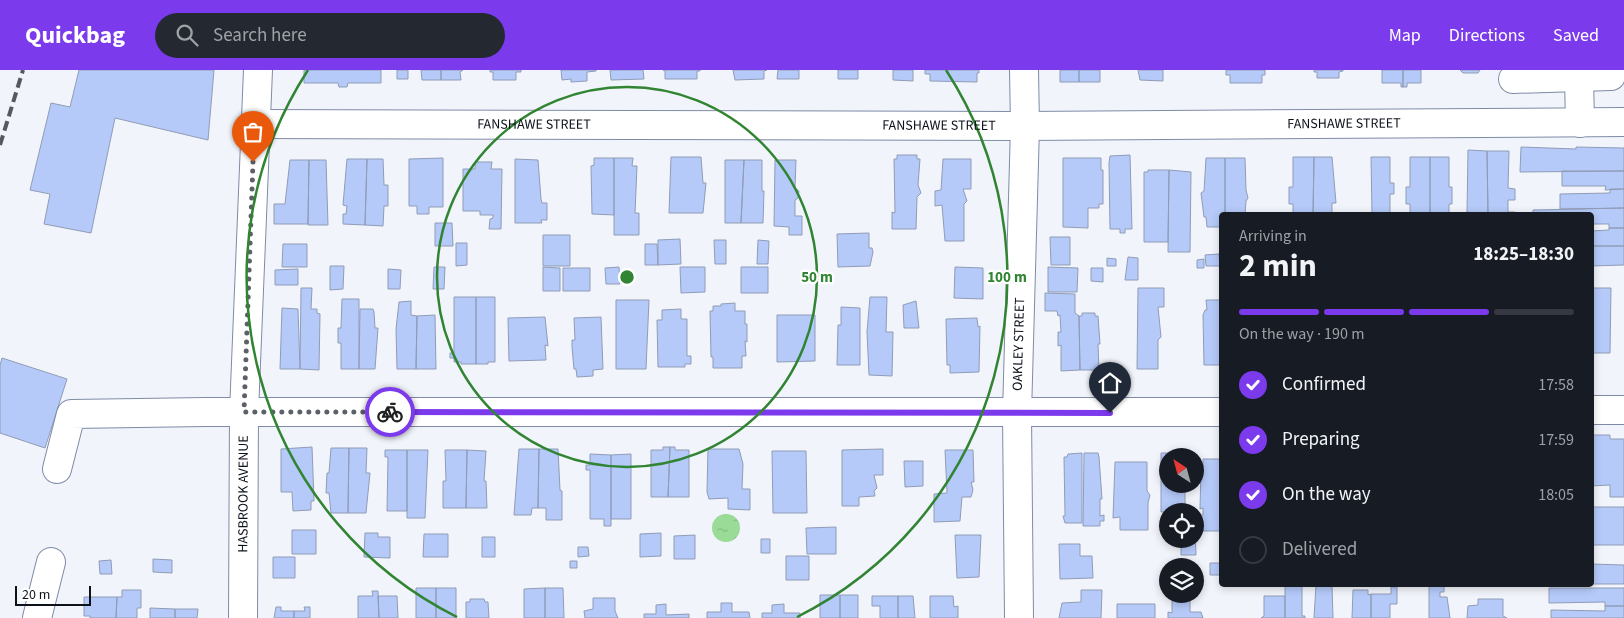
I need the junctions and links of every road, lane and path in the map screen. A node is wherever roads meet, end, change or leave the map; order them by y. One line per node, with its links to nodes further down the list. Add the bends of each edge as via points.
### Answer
1 (258, 70): 8 (street, HASBROOK AVENUE)
2 (1024, 70): 9 (street, OAKLEY STREET)
3 (1611, 70): 4 (street, via 1611,76)
4 (1579, 78): 5 (street); 7 (street)
5 (1513, 79)
6 (1624, 122): 7 (street, FANSHAWE STREET)
7 (1580, 123): 9 (street, FANSHAWE STREET)
8 (255, 124): 9 (street, FANSHAWE STREET); 12 (street, HASBROOK AVENUE)
9 (1025, 126): 14 (street, OAKLEY STREET)
10 (1594, 410): 11 (street)
11 (1624, 410)
12 (244, 412): 14 (street); 15 (street, via 71,414); 18 (street, HASBROOK AVENUE)
13 (1219, 412): 14 (street)
14 (1017, 414): 19 (street, OAKLEY STREET)
15 (58, 468)
16 (51, 562): 17 (street)
17 (36, 618)
18 (243, 618)
19 (1019, 618)

